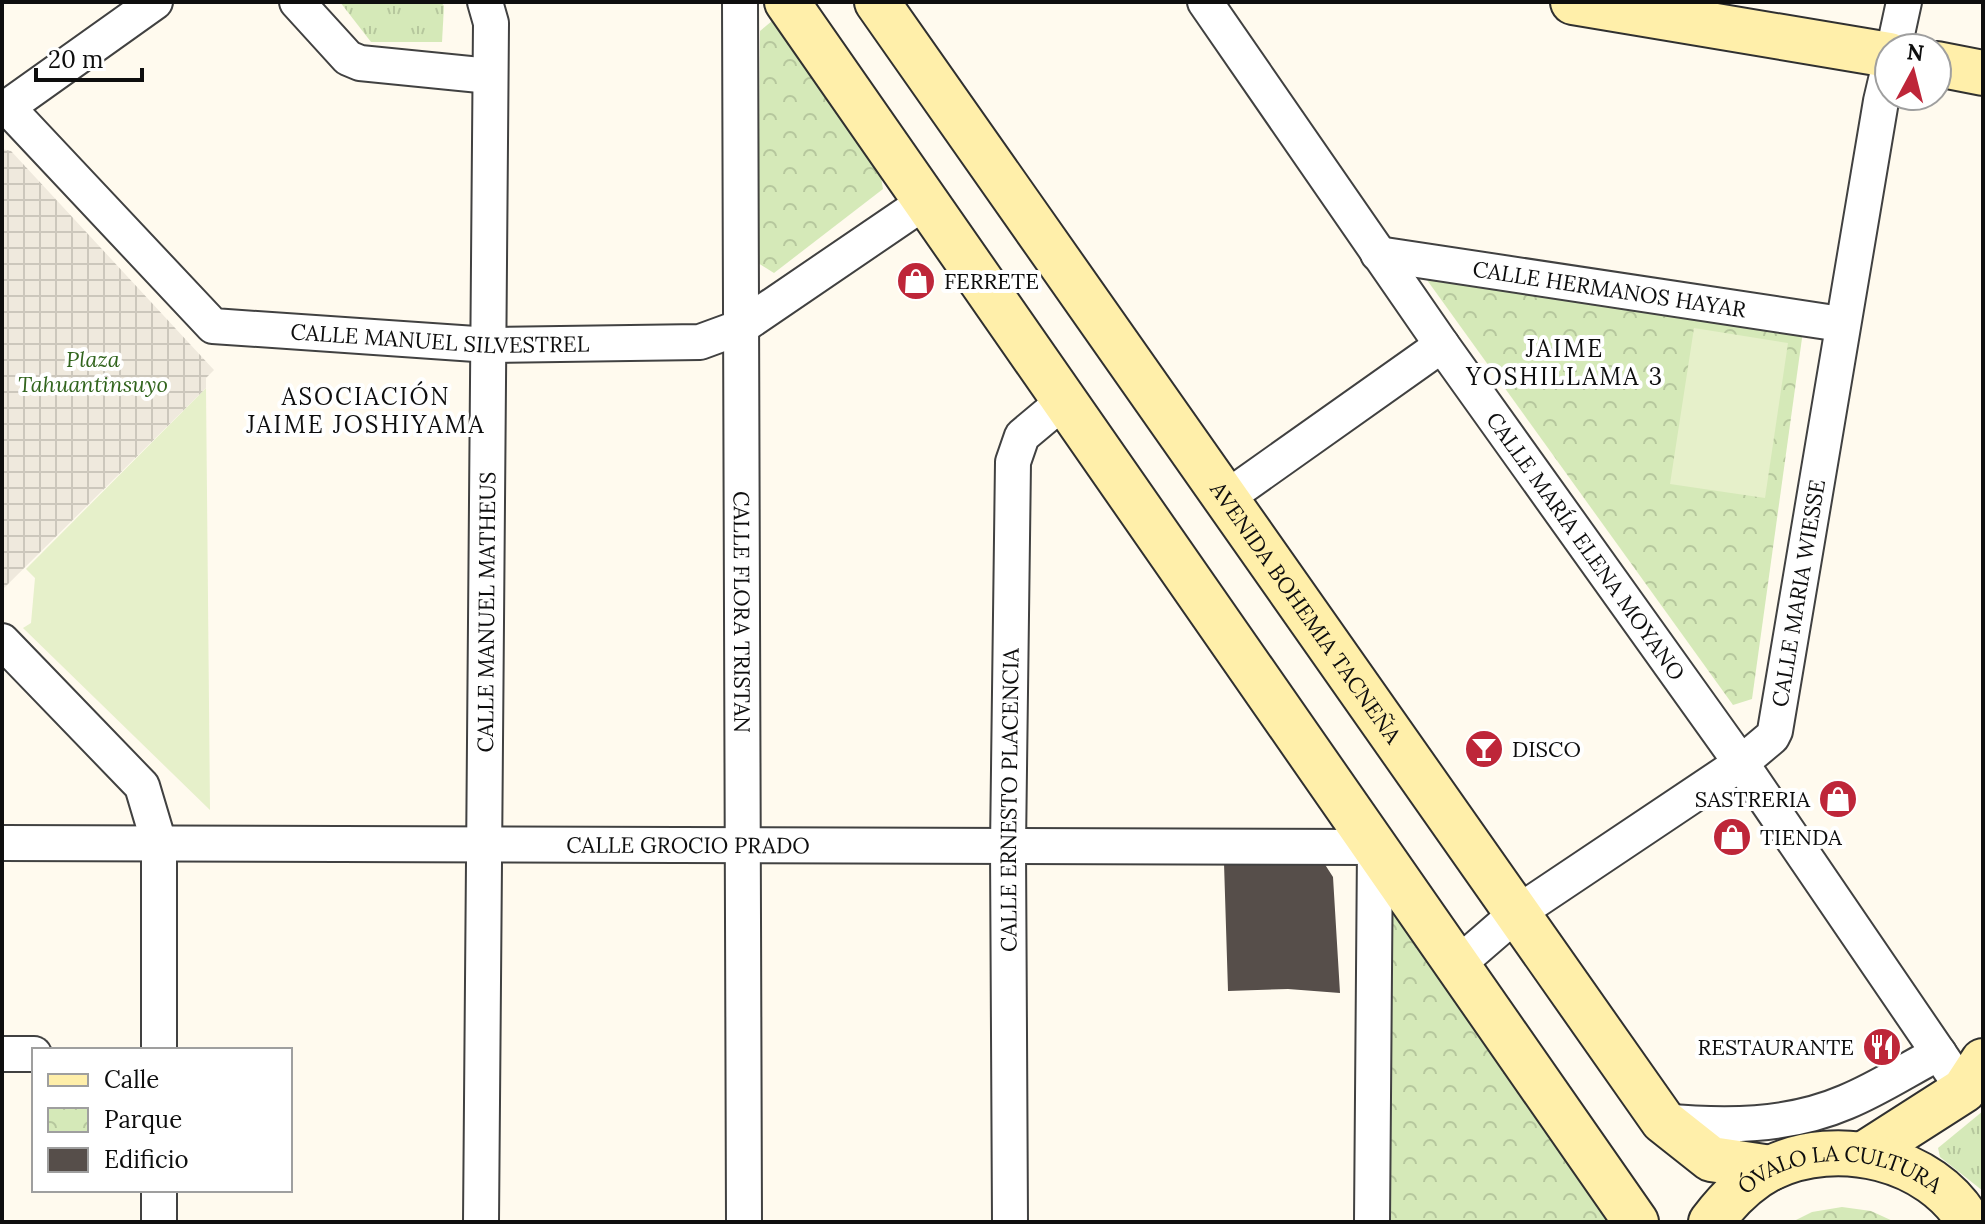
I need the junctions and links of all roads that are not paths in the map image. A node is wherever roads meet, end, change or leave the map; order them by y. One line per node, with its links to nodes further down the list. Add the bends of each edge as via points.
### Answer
1 (155, 2): 15 (street)
2 (297, 2): 14 (street, via 348,58 360,63)
3 (485, 2): 14 (street, CALLE MANUEL MATHEUS, via 491,23)
4 (740, 2): 20 (street, CALLE FLORA TRISTAN)
5 (787, 2): 17 (main road)
6 (877, 2): 24 (main road, AVENIDA BOHEMIA TACNEÑA)
7 (1205, 2): 18 (street, CALLE MARÍA ELENA MOYANO)
8 (1573, 2): 11 (main road)
9 (1904, 2): 10 (street)
10 (1897, 32)
11 (1873, 52)
12 (1953, 67): 13 (main road)
13 (1983, 73)
14 (490, 76): 21 (street, CALLE MANUEL MATHEUS)
15 (4, 109): 21 (street, CALLE MANUEL SILVESTREL, via 213,326)
16 (1879, 112): 19 (street, CALLE MARIA WIESSE)
17 (926, 201): 20 (street, CALLE MANUEL SILVESTREL); 23 (main road)
18 (1378, 254): 19 (street, CALLE HERMANOS HAYAR); 22 (street, CALLE MARÍA ELENA MOYANO)
19 (1841, 324): 26 (street, CALLE MARIA WIESSE, via 1775,731)
20 (741, 327): 21 (street, CALLE MANUEL SILVESTREL, via 700,342); 30 (street, CALLE FLORA TRISTAN)
21 (490, 345): 29 (street, CALLE MANUEL MATHEUS)
22 (1442, 345): 24 (street); 26 (street, CALLE MARÍA ELENA MOYANO)
23 (1065, 400): 31 (street, CALLE ERNESTO PLACENCIA, via 1022,436 1013,462); 32 (main road)
24 (1226, 498): 33 (main road, AVENIDA BOHEMIA TACNEÑA)
25 (2, 641): 28 (street, via 142,786)
26 (1741, 763): 33 (street, CALLE MARIA WIESSE); 36 (street, CALLE MARÍA ELENA MOYANO)
27 (2, 843): 28 (street, CALLE GROCIO PRADO)
28 (159, 843): 29 (street, CALLE GROCIO PRADO); 35 (street)
29 (483, 845): 30 (street, CALLE GROCIO PRADO); 45 (street, CALLE MANUEL MATHEUS)
30 (743, 845): 31 (street, CALLE GROCIO PRADO); 46 (street, CALLE FLORA TRISTAN)
31 (1008, 846): 32 (street, CALLE GROCIO PRADO); 47 (street, CALLE ERNESTO PLACENCIA)
32 (1375, 847): 34 (main road); 48 (street)
33 (1517, 913): 34 (street, CALLE MARIA WIESSE); 40 (main road, AVENIDA BOHEMIA TACNEÑA)
34 (1457, 965): 49 (main road)
35 (159, 1048)
36 (1939, 1053): 39 (street, CALLE MARÍA ELENA MOYANO); 40 (street, via 1845,1103 1785,1120 1715,1126)
37 (2, 1054): 38 (street)
38 (32, 1054)
39 (1974, 1076): 41 (main road)
40 (1663, 1121): 42 (main road, AVENIDA BOHEMIA TACNEÑA, via 1711,1159)
41 (1864, 1154): 42 (main road, ÓVALO LA CULTURA, via 1817,1154); 51 (main road, ÓVALO LA CULTURA, via 1904,1166 1939,1187)
42 (1771, 1168): 50 (main road, ÓVALO LA CULTURA, via 1738,1190)
43 (159, 1192): 44 (street)
44 (159, 1222)
45 (481, 1222)
46 (744, 1222)
47 (1010, 1222)
48 (1372, 1222)
49 (1636, 1222)
50 (1711, 1222)
51 (1969, 1222)

